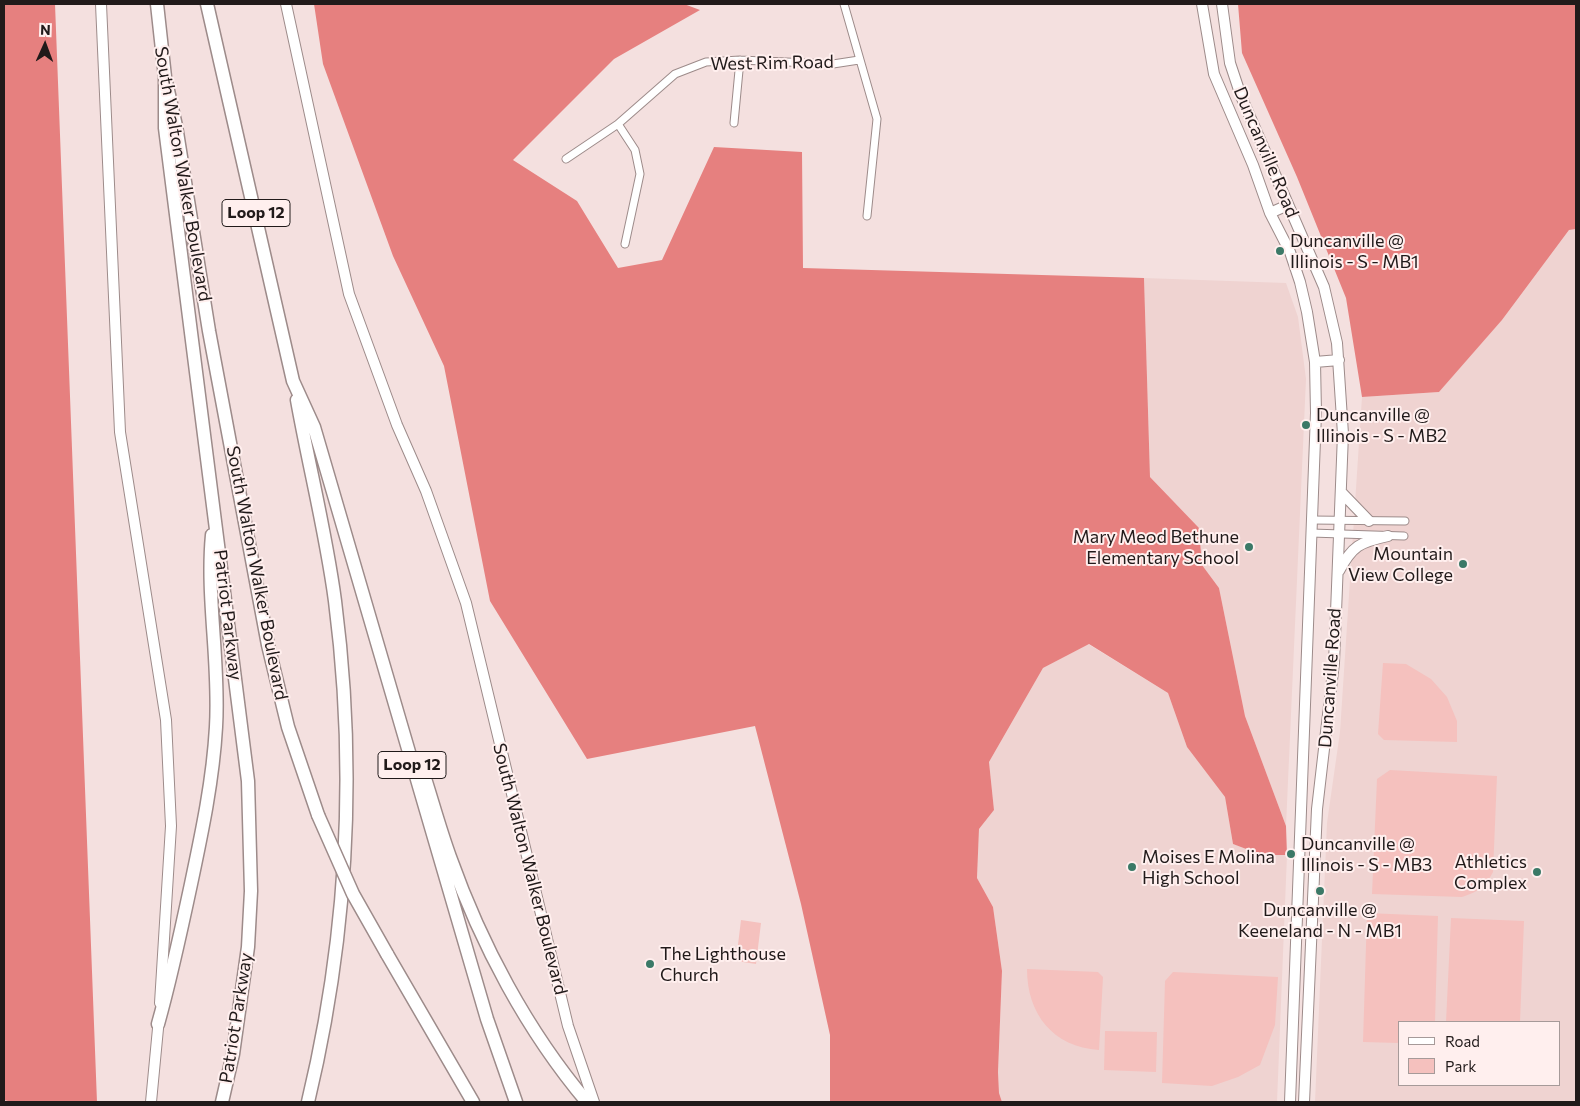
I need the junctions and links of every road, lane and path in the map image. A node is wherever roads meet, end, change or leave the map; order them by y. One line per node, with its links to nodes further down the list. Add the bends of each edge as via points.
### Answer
1 (101, 4): 35 (main road, via 120,432 166,720 171,826)
2 (157, 4): 12 (highway, South Walton Walker Boulevard)
3 (207, 4): 22 (highway, Loop 12)
4 (286, 4): 42 (main road, South Walton Walker Boulevard, via 349,294 466,603 568,1026)
5 (844, 4): 11 (street)
6 (1202, 4): 9 (main road, Duncanville Road)
7 (1222, 4): 8 (main road, Duncanville Road)
8 (1229, 52): 9 (main road); 16 (main road, Duncanville Road, via 1241,96)
9 (1210, 57): 17 (main road, Duncanville Road)
10 (740, 60): 11 (street, West Rim Road, via 833,64); 13 (street, West Rim Road, via 706,62 675,74); 14 (street)
11 (860, 60): 18 (street, via 878,119)
12 (165, 77): 24 (highway, Patriot Parkway, via 165,128); 39 (highway, South Walton Walker Boulevard, bridge, via 268,645 288,727 318,814 353,894)
13 (618, 124): 15 (street, West Rim Road); 19 (street, via 635,150 640,174)
14 (734, 124)
15 (566, 159)
16 (1288, 205): 17 (main road); 20 (main road, Duncanville Road, via 1324,288)
17 (1270, 213): 21 (main road, Duncanville Road, via 1290,252 1300,282)
18 (867, 216)
19 (625, 244)
20 (1339, 360): 21 (main road); 23 (main road, Duncanville Road, via 1343,434)
21 (1315, 362): 25 (main road, Duncanville Road)
22 (293, 381): 34 (highway, Loop 12, via 314,427); 38 (highway, via 335,599 348,763 342,902 336,955)
23 (1341, 492): 26 (main road, Duncanville Road); 27 (main road)
24 (214, 512): 35 (highway, via 209,564 217,672 214,761 198,851); 37 (highway, Patriot Parkway, via 242,727 251,836 248,947 233,1054)
25 (1311, 520): 26 (street); 29 (main road, Duncanville Road)
26 (1339, 520): 27 (street); 30 (main road, Duncanville Road)
27 (1369, 520): 28 (street)
28 (1405, 521)
29 (1311, 533): 30 (street); 43 (main road, Duncanville Road)
30 (1339, 534): 31 (street); 33 (main road, Duncanville Road)
31 (1388, 536): 32 (street); 33 (main road, via 1365,541 1349,552)
32 (1404, 536)
33 (1337, 574): 44 (main road, Duncanville Road, via 1333,687 1317,809 1313,869)
34 (392, 694): 40 (highway, Loop 12, via 487,1019); 41 (highway, via 413,740 450,856 487,945 526,1017)
35 (158, 1024): 36 (main road)
36 (151, 1102)
37 (222, 1102)
38 (308, 1102)
39 (473, 1102)
40 (516, 1102)
41 (586, 1102)
42 (594, 1102)
43 (1290, 1102)
44 (1304, 1102)

